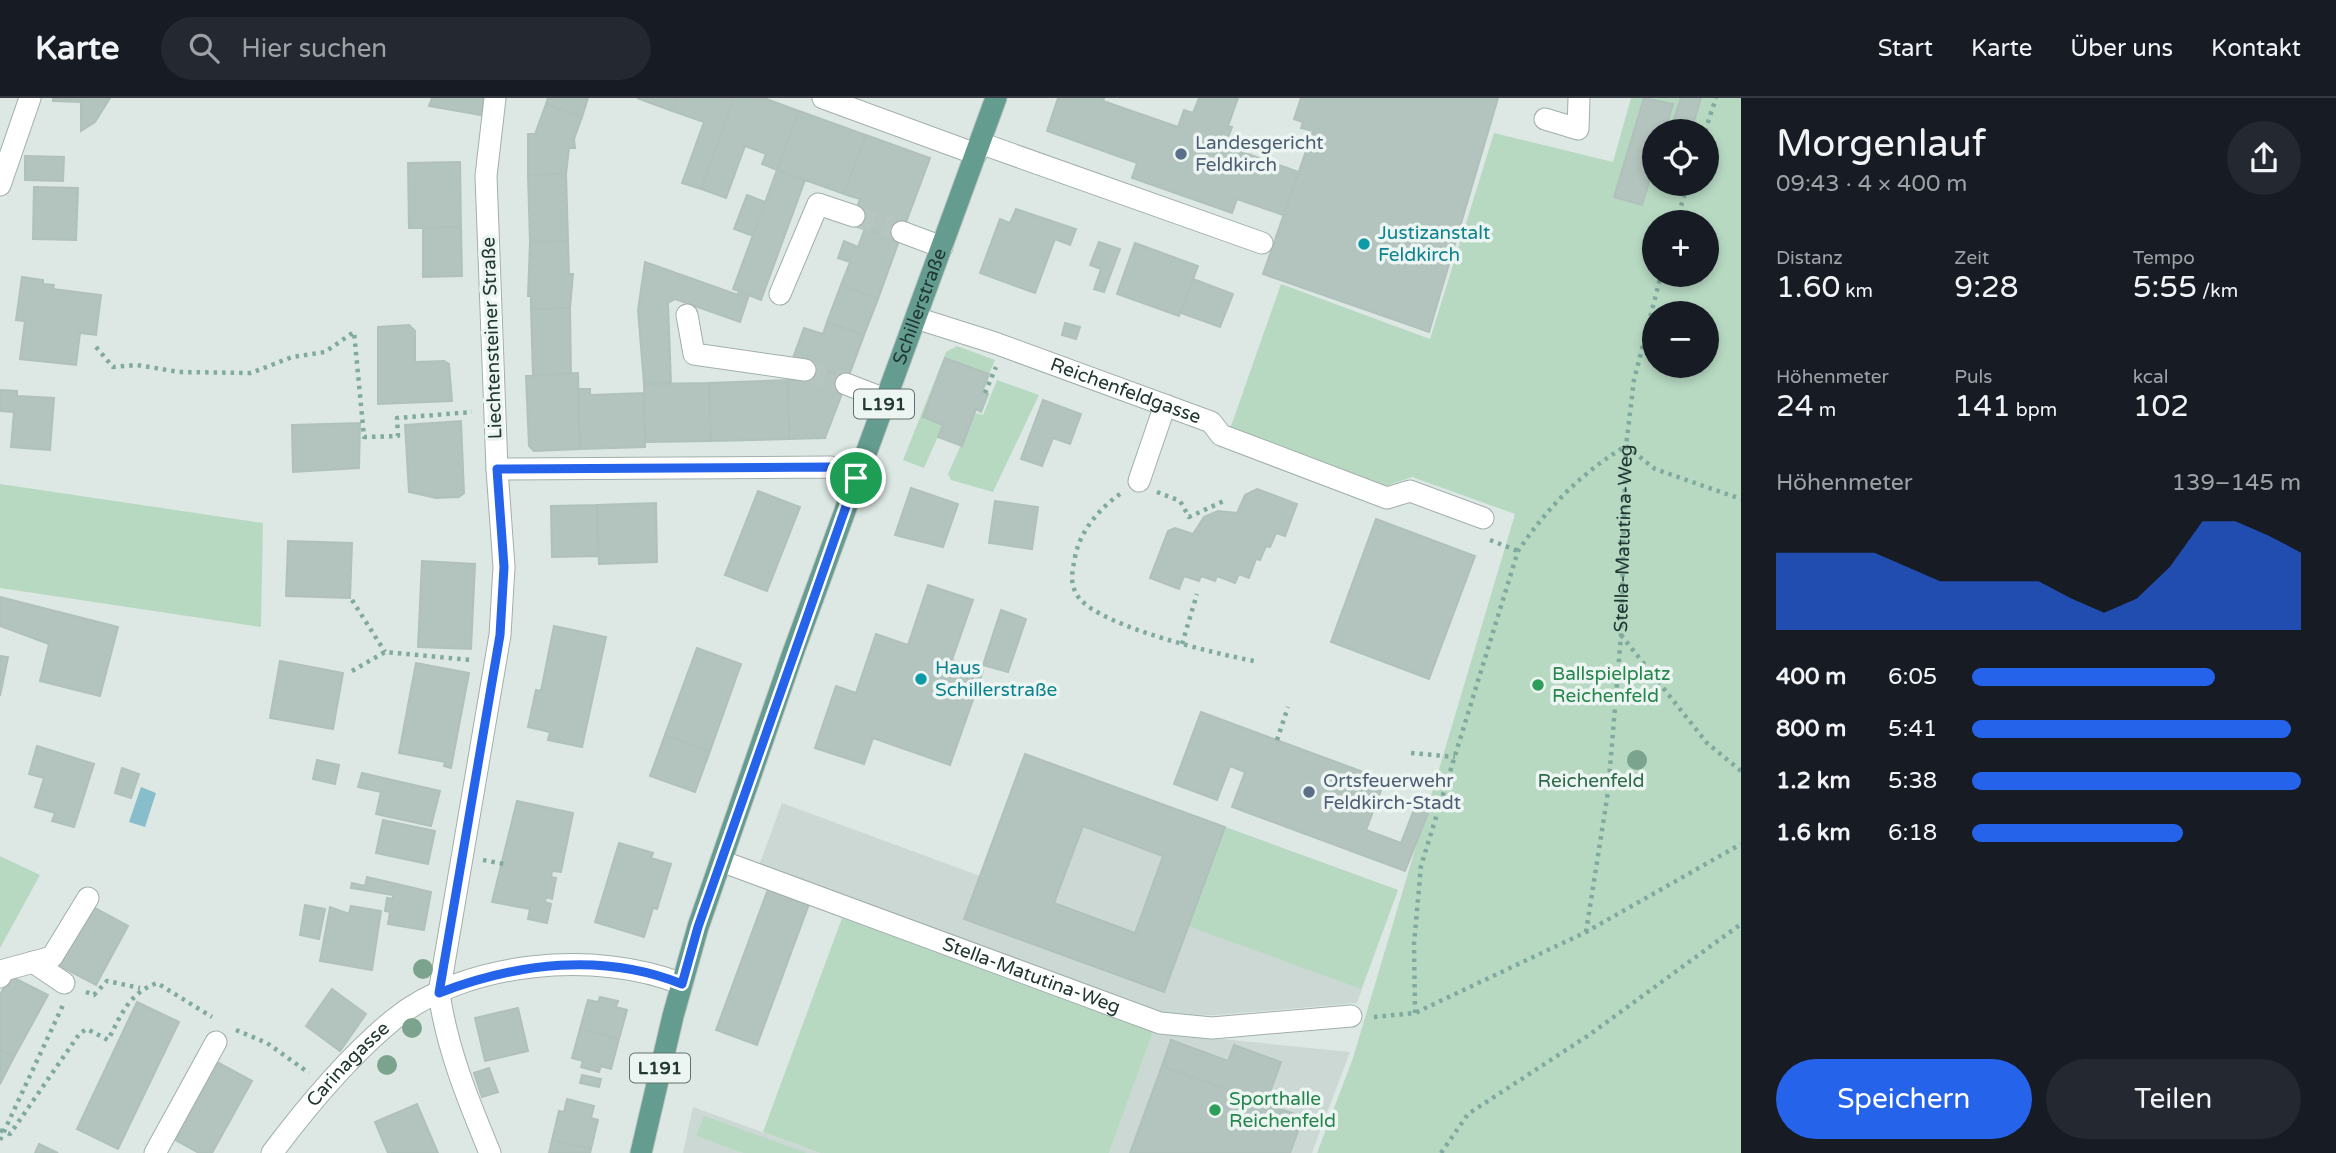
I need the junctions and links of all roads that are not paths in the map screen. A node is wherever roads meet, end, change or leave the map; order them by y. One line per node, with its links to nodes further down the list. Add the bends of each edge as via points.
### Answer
1 (30, 98): 7 (street)
2 (495, 98): 21 (street, Liechtensteiner Straße, via 485,176)
3 (823, 98): 8 (street)
4 (996, 98): 8 (main road, Schillerstraße / L191)
5 (1579, 98): 6 (street, via 1578,129)
6 (1545, 118)
7 (9, 128): 9 (street)
8 (978, 148): 12 (street); 13 (main road, Schillerstraße / L191)
9 (0, 185)
10 (854, 216): 14 (street, via 818,204)
11 (902, 232): 13 (street)
12 (1262, 243)
13 (942, 247): 16 (main road, Schillerstraße / L191)
14 (780, 294)
15 (687, 315): 17 (street, via 694,354)
16 (916, 318): 19 (main road, Schillerstraße / L191); 20 (street, Reichenfeldgasse)
17 (805, 370)
18 (846, 384): 19 (street)
19 (885, 399): 22 (main road, Schillerstraße / L191)
20 (1165, 405): 23 (street); 24 (street, Reichenfeldgasse, via 1212,422 1221,435 1387,498 1410,491)
21 (497, 469): 22 (street, via 831,467); 31 (street, Liechtensteiner Straße, via 504,567 500,635)
22 (856, 478): 25 (main road, Schillerstraße / L191)
23 (1139, 481)
24 (1483, 518)
25 (721, 862): 29 (main road, Schillerstraße / L191); 32 (street, Stella-Matutina-Weg, via 1160,1023 1212,1028)
26 (89, 898): 27 (street, via 52,957)
27 (33, 962): 28 (street, via 4,970); 30 (street)
28 (0, 977)
29 (682, 984): 31 (street, Carinagasse, via 650,971 615,966 545,965 471,980); 37 (main road, Schillerstraße / L191)
30 (65, 991)
31 (439, 993): 35 (street, Carinagasse, via 395,1018 327,1085); 36 (street, Liechtensteiner Straße, via 460,1081)
32 (1351, 1016)
33 (216, 1042): 34 (street)
34 (155, 1153)
35 (272, 1153)
36 (490, 1153)
37 (641, 1153)

